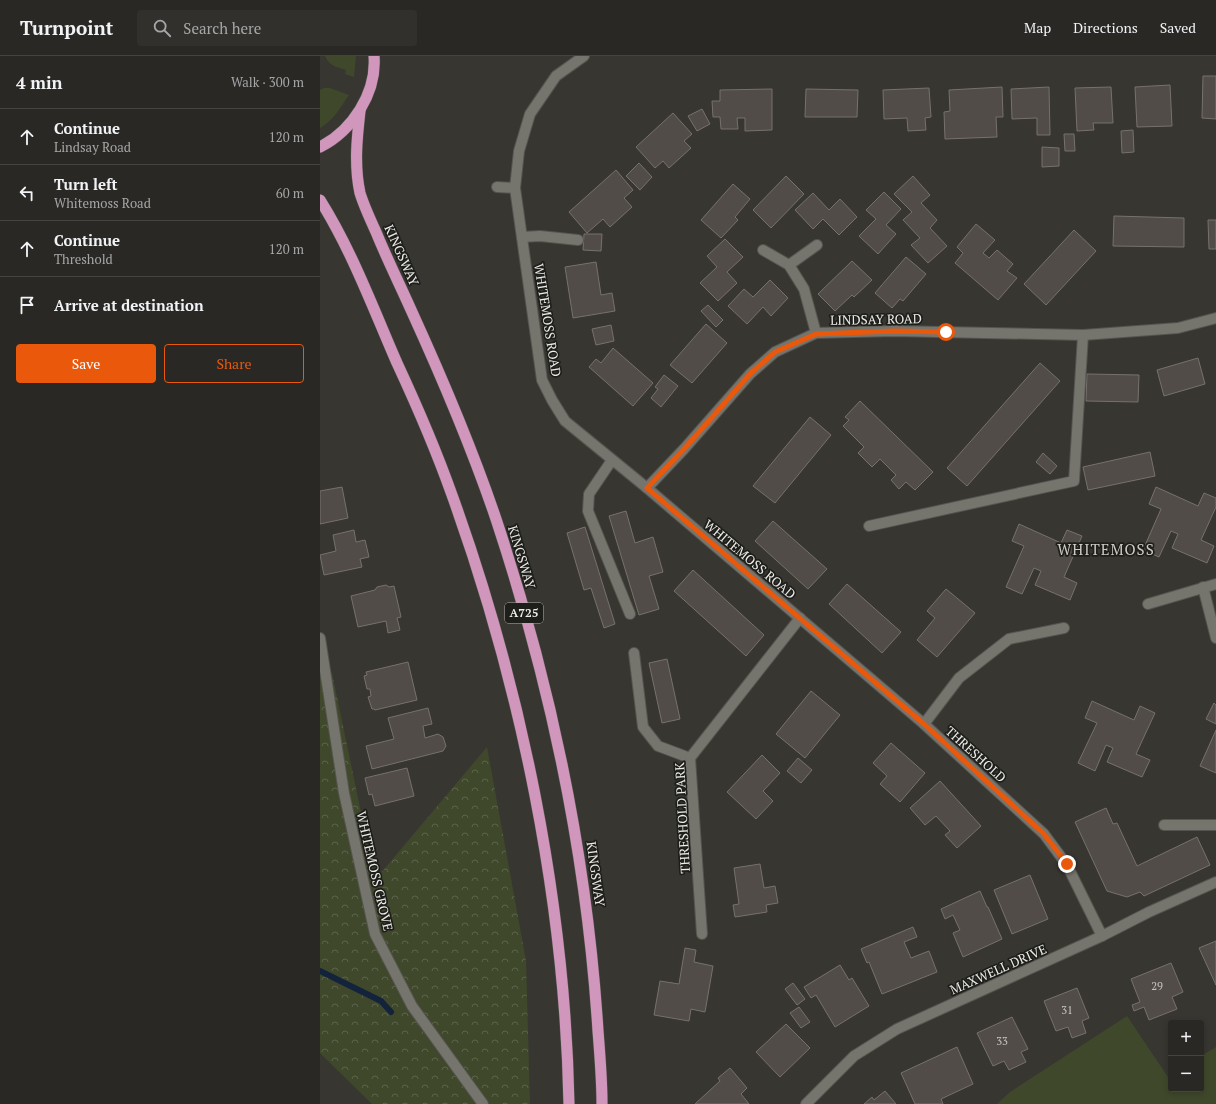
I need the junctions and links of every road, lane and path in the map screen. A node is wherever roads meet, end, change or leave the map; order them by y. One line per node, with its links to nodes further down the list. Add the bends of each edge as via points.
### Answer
1 (584, 56): 6 (street, WHITEMOSS ROAD, via 556,76 530,114 519,150)
2 (374, 58): 3 (highway, A725, via 371,84)
3 (360, 110): 4 (highway, A725, via 346,128); 37 (highway, KINGSWAY / A725, via 356,172 361,195 430,350 480,474 540,670 565,777 583,878 596,999)
4 (320, 148)
5 (497, 187): 6 (street)
6 (515, 188): 8 (street, WHITEMOSS ROAD)
7 (320, 200): 36 (highway, A725, via 344,241 429,436 470,548 497,637 517,713 543,845 559,956)
8 (522, 237): 9 (street); 16 (street, WHITEMOSS ROAD, via 542,380 565,421)
9 (578, 240)
10 (817, 245): 12 (street)
11 (763, 250): 12 (street)
12 (789, 265): 14 (street, via 804,289)
13 (1216, 318): 15 (street, LINDSAY ROAD, via 1178,328)
14 (816, 334): 15 (street, LINDSAY ROAD, via 902,331); 17 (street, LINDSAY ROAD, via 775,352 750,374)
15 (1083, 335): 18 (street, via 1074,481)
16 (612, 460): 17 (street, WHITEMOSS ROAD); 22 (street, via 589,494 588,511)
17 (647, 488): 23 (street, WHITEMOSS ROAD)
18 (869, 526)
19 (1216, 584): 20 (street)
20 (1203, 587): 21 (street); 26 (street)
21 (1148, 604)
22 (630, 614)
23 (800, 618): 28 (street, THRESHOLD); 29 (street, THRESHOLD PARK)
24 (1064, 628): 28 (street, via 1009,639 959,678)
25 (320, 638): 35 (street, WHITEMOSS GROVE, via 344,793 375,934 412,1006)
26 (1216, 638)
27 (634, 653): 29 (street, via 643,728 658,746)
28 (924, 724): 34 (street, THRESHOLD, via 1044,834 1067,864)
29 (690, 758): 33 (street, THRESHOLD PARK)
30 (1164, 825): 31 (street)
31 (1216, 825)
32 (1216, 882): 34 (street, MAXWELL DRIVE)
33 (702, 934)
34 (1102, 936): 38 (street, MAXWELL DRIVE, via 897,1029 854,1056)
35 (483, 1104)
36 (569, 1104)
37 (602, 1104)
38 (806, 1104)

